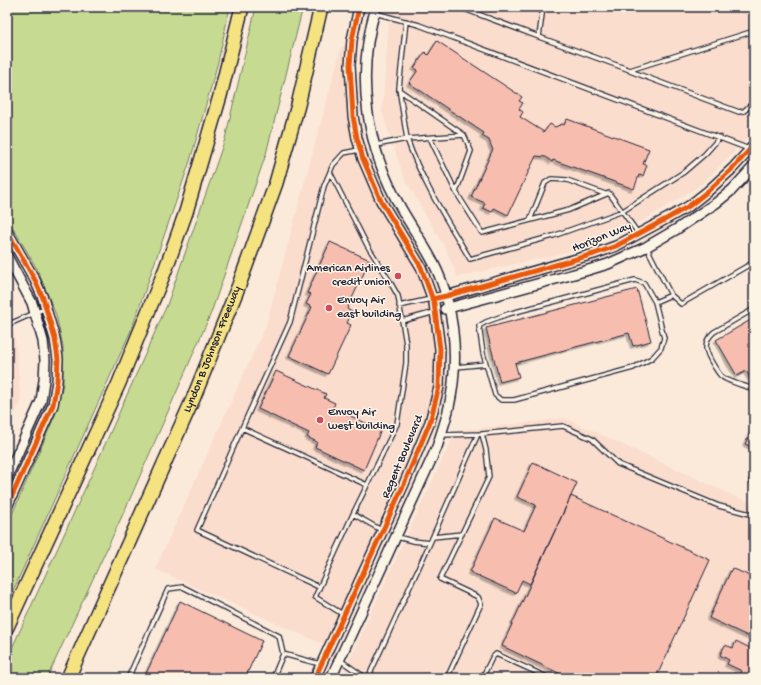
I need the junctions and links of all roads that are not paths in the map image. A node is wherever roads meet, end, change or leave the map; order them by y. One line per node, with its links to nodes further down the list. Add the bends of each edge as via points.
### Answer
1 (242, 7): 63 (highway, via 220,96 186,212 166,268 119,382)
2 (321, 7): 67 (highway, Lyndon B Johnson Freeway, via 276,184 239,285 193,399)
3 (358, 7): 19 (street, Regent Boulevard, via 352,40 350,81 353,116)
4 (459, 7): 9 (lane)
5 (543, 7): 9 (lane)
6 (375, 10): 7 (lane); 17 (street, Regent Boulevard, via 368,33 365,81 368,121)
7 (406, 21): 11 (lane); 14 (lane)
8 (754, 31): 10 (lane)
9 (539, 37): 10 (lane)
10 (630, 70): 12 (lane, via 739,112)
11 (399, 90): 13 (lane); 16 (lane)
12 (754, 102)
13 (464, 135): 15 (lane); 22 (lane, via 471,150)
14 (720, 137): 18 (lane); 24 (lane, via 684,172)
15 (430, 138): 16 (lane); 22 (lane)
16 (408, 139): 17 (lane); 24 (lane, via 417,165 470,259 553,236)
17 (374, 146): 32 (street, Regent Boulevard, via 402,211 434,263)
18 (752, 147): 27 (street, Horizon Way, via 708,191)
19 (360, 150): 21 (lane, via 344,153); 33 (street, Regent Boulevard, via 381,201 421,268)
20 (754, 166): 28 (street, Horizon Way, via 716,203)
21 (330, 172): 35 (lane, via 367,245 398,296); 48 (lane, via 324,186 290,322)
22 (456, 192): 25 (lane, via 482,233)
23 (605, 194): 24 (lane, via 609,193); 25 (lane, via 569,210); 25 (lane, via 566,180 551,179 545,183)
24 (623, 211): 27 (lane)
25 (530, 220)
26 (7, 231): 36 (street, via 35,280)
27 (639, 234): 28 (street); 32 (street, Horizon Way, via 594,254)
28 (646, 247): 31 (lane); 37 (street, Horizon Way, via 608,264)
29 (7, 256): 39 (street, via 24,285)
30 (754, 262): 31 (lane, via 681,304)
31 (671, 295): 34 (lane)
32 (446, 296): 33 (street, Horizon Way); 37 (street, Regent Boulevard)
33 (432, 299): 35 (lane); 40 (street, Regent Boulevard)
34 (655, 302): 43 (lane, via 644,283 634,280 486,322 478,326); 43 (lane, via 664,338 661,348 652,358 633,368 514,400 501,400 495,395)
35 (400, 306): 41 (lane)
36 (47, 308): 39 (lane); 53 (street, via 58,359 53,405)
37 (449, 308): 40 (street, Horizon Way); 44 (street, Regent Boulevard)
38 (754, 309): 46 (lane, via 714,332 706,343 708,357 722,377)
39 (35, 312): 42 (lane); 51 (street, via 45,360 41,401)
40 (436, 312): 41 (lane); 56 (street, Regent Boulevard, via 440,349 436,400 430,422)
41 (402, 321): 52 (lane, via 406,363 397,424)
42 (7, 325)
43 (486, 364): 44 (lane)
44 (454, 367): 50 (street, Regent Boulevard, via 449,407)
45 (7, 374): 47 (lane)
46 (754, 389)
47 (7, 408)
48 (242, 428): 52 (lane); 61 (lane, via 197,530)
49 (480, 434): 50 (lane); 55 (lane, via 563,426 592,439 618,464 719,506); 57 (lane, via 486,450 489,477); 59 (lane)
50 (441, 435): 58 (street, Regent Boulevard)
51 (7, 477)
52 (367, 485): 54 (lane)
53 (7, 507)
54 (353, 514): 56 (lane); 61 (lane)
55 (754, 515)
56 (382, 531): 62 (street, Regent Boulevard)
57 (462, 534): 59 (lane); 73 (lane, via 440,580 478,597 481,604)
58 (396, 537): 60 (lane); 65 (street, Regent Boulevard)
59 (433, 537): 60 (lane)
60 (430, 543): 72 (lane)
61 (319, 587): 62 (lane, via 315,597)
62 (344, 615): 66 (street, Regent Boulevard)
63 (7, 627)
64 (283, 654): 66 (lane); 68 (lane, via 279,636 183,587 168,589); 69 (lane)
65 (339, 660): 71 (street, Regent Boulevard); 72 (lane)
66 (321, 665): 70 (street, Regent Boulevard)
67 (68, 678)
68 (128, 678)
69 (273, 678)
70 (315, 678)
71 (331, 678)
72 (367, 678)
73 (447, 678)
74 (482, 678): 75 (lane, via 496,654)
75 (549, 678)

